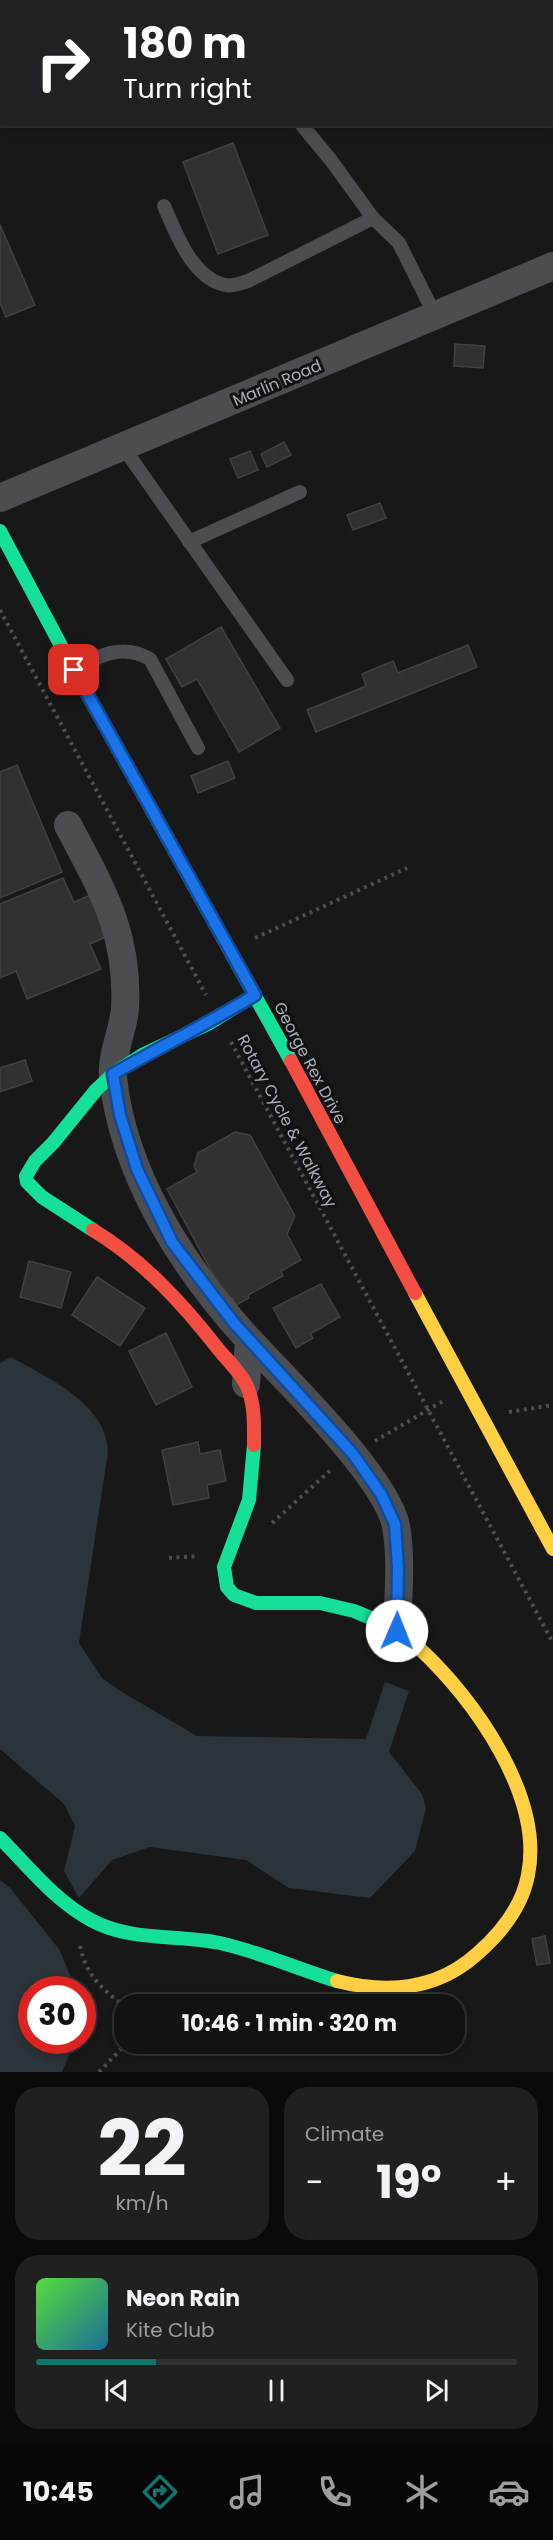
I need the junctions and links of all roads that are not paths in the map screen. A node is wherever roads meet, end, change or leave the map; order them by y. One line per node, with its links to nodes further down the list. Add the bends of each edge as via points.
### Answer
1 (303, 126): 3 (lane)
2 (164, 206): 3 (lane, via 194,263 227,286 248,281)
3 (373, 218): 5 (lane, via 399,243)
4 (553, 266): 5 (street, Marlin Road)
5 (436, 317): 6 (street, Marlin Road)
6 (123, 447): 8 (street, Marlin Road); 10 (lane)
7 (300, 492): 10 (lane)
8 (0, 498)
9 (0, 531): 11 (street, George Rex Drive)
10 (189, 543): 12 (lane)
11 (74, 670): 13 (lane, via 114,651 137,652 150,658); 15 (street, George Rex Drive)
12 (288, 680)
13 (198, 748)
14 (68, 825): 16 (street, via 107,900 125,965 124,1011)
15 (255, 995): 16 (street); 19 (street, George Rex Drive)
16 (113, 1074): 17 (street, via 120,1115 137,1169 172,1242); 18 (street, via 30,1166 26,1174 28,1185 120,1246 158,1278)
17 (249, 1340): 18 (street); 20 (street, via 353,1454 381,1494 395,1524)
18 (246, 1384): 20 (street, via 253,1405 252,1477 249,1502 225,1564 225,1581 235,1596 267,1604 320,1603 361,1612)
19 (553, 1549)
20 (397, 1631): 21 (street, via 445,1671 474,1710 509,1765 528,1826 531,1864 520,1900 494,1940 457,1970 417,1987 346,1984 220,1943 104,1927 69,1906)
21 (0, 1838)

